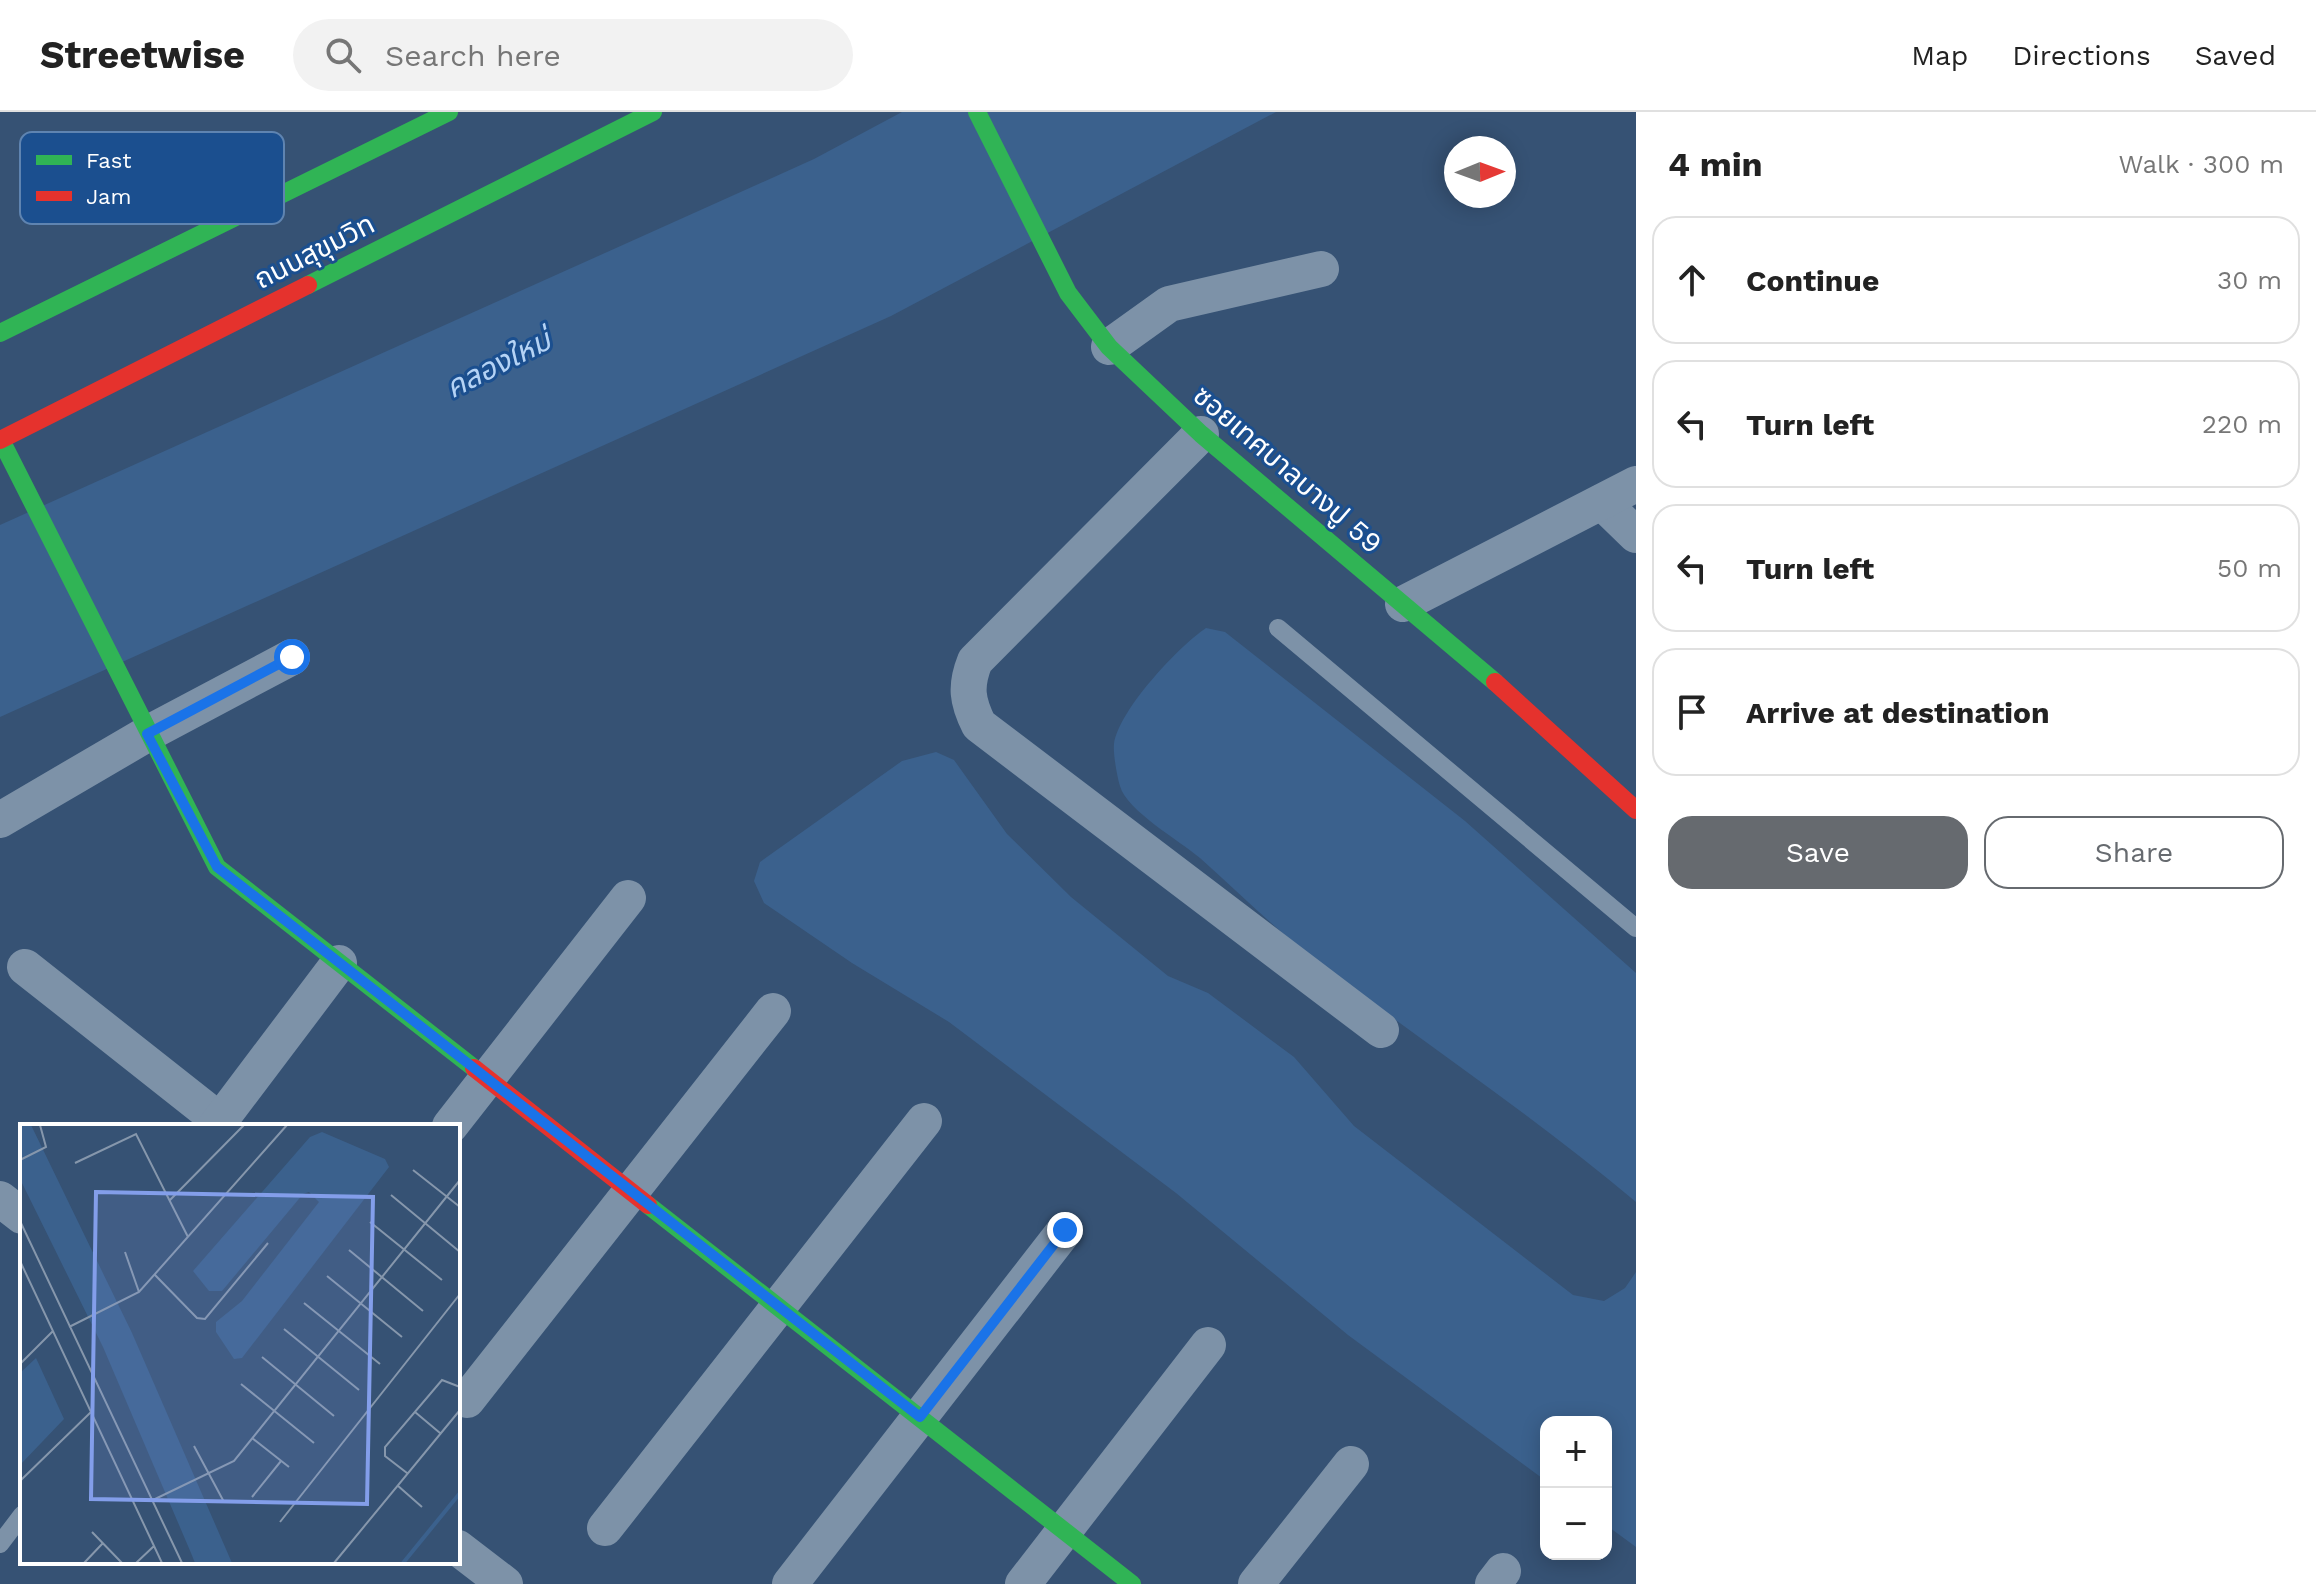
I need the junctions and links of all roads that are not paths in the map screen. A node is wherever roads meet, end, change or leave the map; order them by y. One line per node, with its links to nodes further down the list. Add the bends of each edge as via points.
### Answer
1 (449, 112): 4 (main road)
2 (653, 112): 10 (main road, ถนนสุขุมวิท)
3 (977, 112): 8 (main road, ซอยเทศบาลบางปู 59, via 1068,293)
4 (284, 193)
5 (221, 224): 7 (main road)
6 (1321, 269): 8 (street, via 1169,304)
7 (0, 333)
8 (1109, 347): 9 (main road, ซอยเทศบาลบางปู 59)
9 (1201, 434): 14 (main road, ซอยเทศบาลบางปู 59); 25 (street, via 975,661 967,681 968,702 979,725)
10 (0, 440): 17 (main road)
11 (1636, 484): 12 (street)
12 (1602, 502): 13 (street); 14 (street)
13 (1636, 535)
14 (1403, 604): 18 (main road, ซอยเทศบาลบางปู 59)
15 (1278, 628): 21 (lane)
16 (292, 657): 17 (street)
17 (140, 719): 19 (street); 22 (main road, via 217,867)
18 (1636, 810)
19 (0, 820)
20 (628, 898): 26 (street)
21 (1633, 918)
22 (339, 963): 26 (main road); 28 (street)
23 (25, 967): 28 (street)
24 (773, 1011): 30 (street)
25 (1381, 1030)
26 (486, 1079): 29 (street); 30 (main road)
27 (924, 1121): 34 (street)
28 (218, 1124)
29 (452, 1124)
30 (632, 1192): 34 (main road); 36 (street)
31 (0, 1199): 32 (street)
32 (20, 1214)
33 (1065, 1230): 37 (street)
34 (778, 1307): 37 (main road); 40 (street)
35 (1208, 1345): 41 (street)
36 (467, 1400)
37 (920, 1417): 41 (main road); 45 (street)
38 (1351, 1464): 48 (street)
39 (20, 1518): 42 (lane)
40 (605, 1528)
41 (1064, 1531): 46 (street); 47 (main road)
42 (0, 1544)
43 (460, 1550): 44 (street)
44 (505, 1584)
45 (790, 1584)
46 (1023, 1584)
47 (1132, 1584)
48 (1256, 1584)

